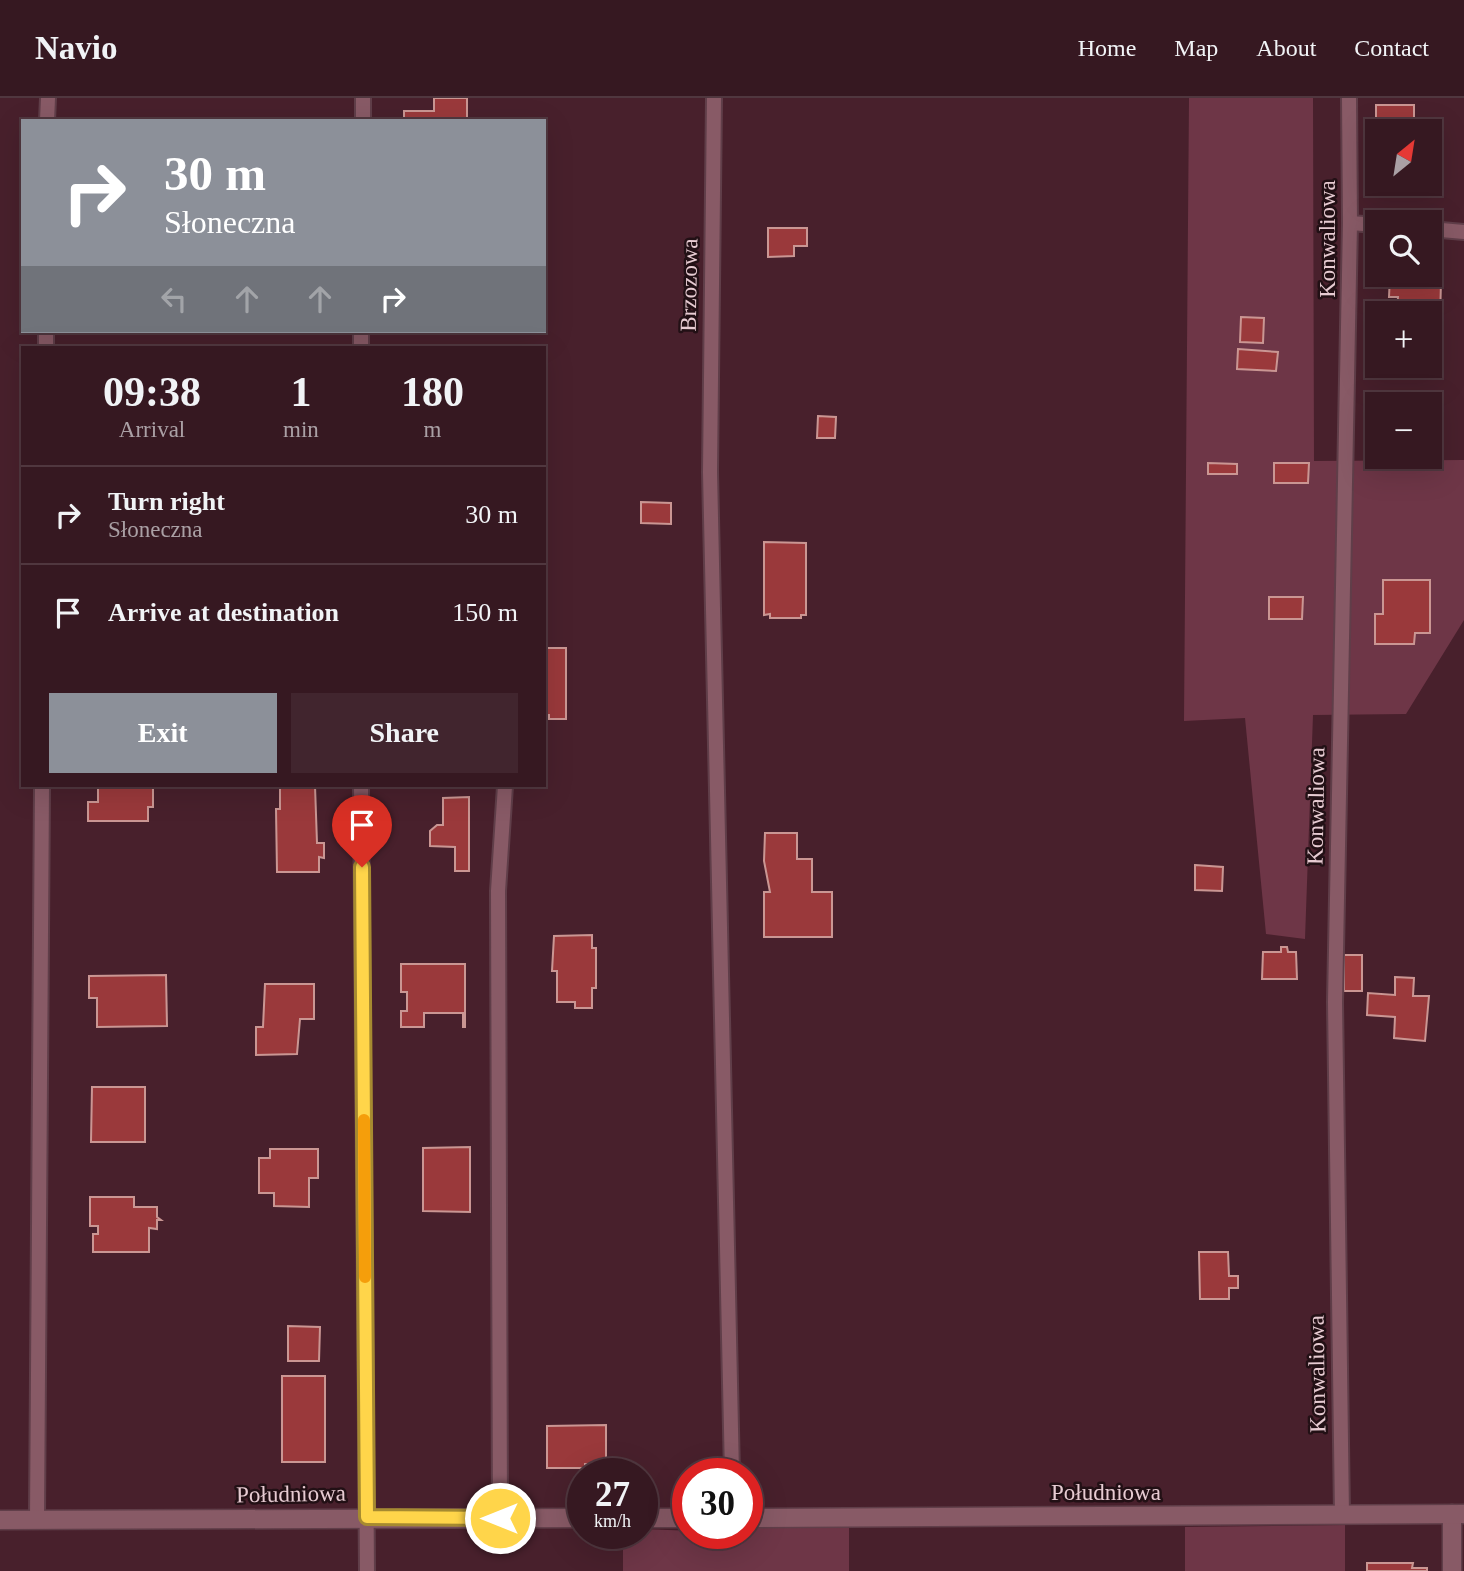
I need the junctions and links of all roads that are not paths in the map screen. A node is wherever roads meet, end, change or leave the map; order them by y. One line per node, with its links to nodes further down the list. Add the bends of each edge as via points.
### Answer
1 (48, 98): 5 (lane)
2 (363, 98): 6 (lane)
3 (714, 98): 14 (lane, Brzozowa, via 710,472)
4 (1349, 98): 7 (lane, Konwaliowa)
5 (47, 119)
6 (363, 119)
7 (1350, 223): 8 (lane); 16 (lane, Konwaliowa, via 1335,1002)
8 (1365, 224)
9 (1442, 230): 10 (lane)
10 (1464, 232)
11 (42, 787): 22 (lane)
12 (361, 787): 17 (lane)
13 (505, 787): 18 (lane, via 498,891)
14 (732, 1458)
15 (1458, 1514): 16 (street, Południowa); 24 (street)
16 (1342, 1515): 20 (street, Południowa)
17 (367, 1517): 18 (street, Południowa); 22 (street, Południowa); 23 (lane)
18 (500, 1518): 19 (street, Południowa)
19 (567, 1518)
20 (763, 1518)
21 (0, 1520): 22 (street, Południowa)
22 (37, 1520)
23 (367, 1571)
24 (1452, 1571)

